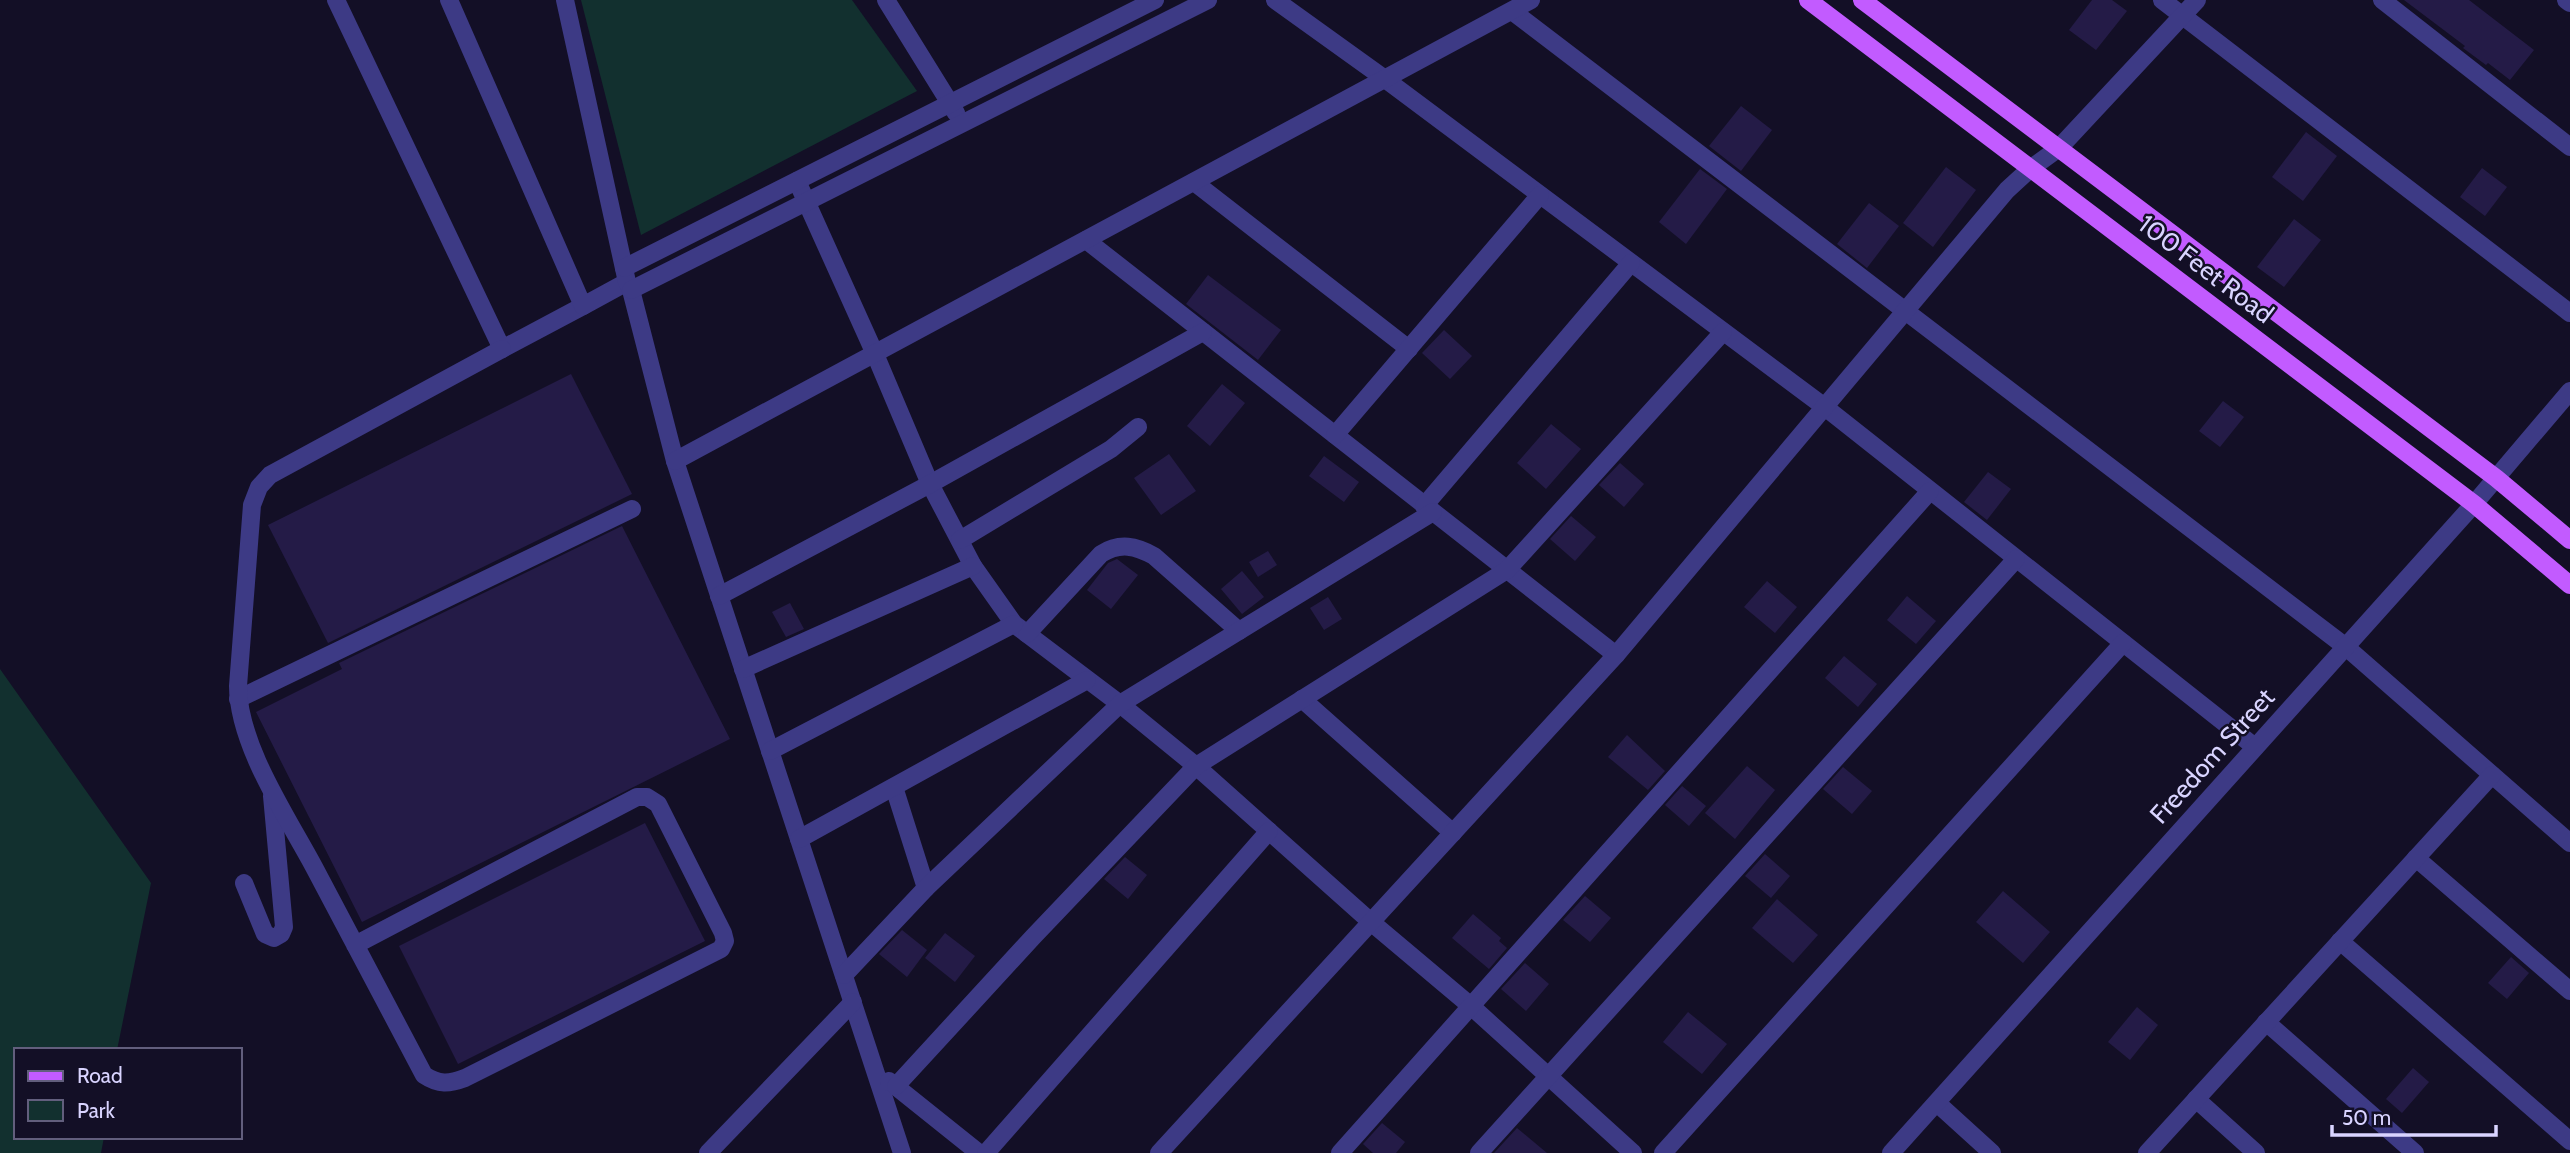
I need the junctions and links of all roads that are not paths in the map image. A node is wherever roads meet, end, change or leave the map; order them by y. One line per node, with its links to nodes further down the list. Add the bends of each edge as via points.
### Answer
1 (336, 0): 34 (street)
2 (449, 0): 29 (street)
3 (565, 0): 28 (street)
4 (886, 0): 17 (street)
5 (1155, 0): 17 (street)
6 (1208, 0): 18 (street)
7 (1275, 0): 16 (street)
8 (1531, 0): 14 (street)
9 (1808, 0): 21 (main road, 100 Feet Road)
10 (1862, 0): 20 (main road, 100 Feet Road)
11 (2162, 0): 15 (street)
12 (2197, 0): 15 (street)
13 (2382, 0): 19 (street)
14 (1512, 11): 16 (street); 30 (street)
15 (2182, 15): 20 (street); 31 (street)
16 (1385, 79): 23 (street); 24 (street)
17 (951, 103): 18 (street); 22 (street)
18 (962, 124): 25 (street)
19 (2570, 147)
20 (2059, 148): 21 (street); 42 (main road, 100 Feet Road)
21 (2031, 169): 30 (street, via 2007,190); 45 (main road, 100 Feet Road)
22 (797, 181): 25 (street); 28 (street)
23 (1194, 182): 26 (street); 35 (street)
24 (1540, 195): 27 (street); 35 (street)
25 (808, 201): 28 (street); 36 (street)
26 (1086, 240): 33 (street); 36 (street)
27 (1631, 263): 32 (street); 47 (street)
28 (627, 280): 29 (street); 41 (street)
29 (583, 306): 34 (street)
30 (1906, 312): 38 (street); 58 (street)
31 (2570, 313)
32 (1723, 331): 38 (street); 52 (street)
33 (1203, 332): 40 (street); 43 (street)
34 (502, 349): 62 (street, via 314,449 270,475 259,487 252,505)
35 (1409, 349): 40 (street)
36 (875, 354): 41 (street); 43 (street)
37 (2570, 391): 42 (street, Freedom Street)
38 (1826, 408): 44 (street); 59 (street)
39 (1139, 427): 48 (street, via 1111,449)
40 (1335, 435): 47 (street)
41 (675, 461): 54 (street)
42 (2496, 478): 45 (street, Freedom Street); 49 (main road, 100 Feet Road)
43 (930, 484): 48 (street); 54 (street)
44 (1930, 491): 50 (street); 84 (street)
45 (2474, 504): 53 (main road, 100 Feet Road); 58 (street, Freedom Street)
46 (632, 509): 62 (street)
47 (1428, 509): 52 (street); 56 (street)
48 (960, 540): 51 (street)
49 (2570, 540)
50 (2016, 559): 57 (street); 87 (street)
51 (973, 566): 55 (street); 60 (street)
52 (1507, 570): 59 (street); 63 (street)
53 (2570, 584)
54 (719, 596): 60 (street)
55 (1020, 629): 56 (street, via 1101,554 1122,546 1138,547 1154,556); 61 (street); 66 (street)
56 (1239, 631): 64 (street)
57 (2123, 643): 65 (street); 100 (street)
58 (2346, 647): 65 (street, Freedom Street); 68 (street)
59 (1616, 655): 72 (street)
60 (743, 669): 66 (street)
61 (1087, 680): 64 (street); 70 (street)
62 (238, 699): 69 (street, via 253,752)
63 (1302, 699): 67 (street); 72 (street)
64 (1120, 704): 67 (street); 77 (street)
65 (2255, 747): 90 (street, Freedom Street)
66 (770, 751): 73 (street)
67 (1196, 766): 71 (street); 88 (street)
68 (2492, 775): 74 (street); 75 (street)
69 (271, 786): 76 (street, via 281,934 274,938 265,934); 80 (street)
70 (894, 787): 73 (street); 77 (street)
71 (1269, 831): 78 (street); 95 (street)
72 (1453, 833): 78 (street)
73 (799, 839): 81 (street)
74 (2570, 843)
75 (2416, 858): 79 (street); 82 (street)
76 (244, 883)
77 (926, 888): 81 (street)
78 (1371, 922): 84 (street); 96 (street)
79 (2340, 941): 85 (street); 91 (street)
80 (355, 945): 80 (street, via 424,1076 450,1084 721,950 725,941 658,804 637,797)
81 (844, 975): 83 (street)
82 (2570, 991)
83 (853, 1002): 86 (street); 92 (street)
84 (1472, 1007): 87 (street); 97 (street)
85 (2266, 1022): 89 (street); 105 (street)
86 (874, 1069): 88 (street); 93 (street)
87 (1546, 1077): 98 (street); 99 (street)
88 (896, 1086): 94 (street)
89 (2196, 1099): 103 (street); 104 (street)
90 (1937, 1104): 101 (street, Freedom Street); 102 (street)
91 (2570, 1140)
92 (708, 1153)
93 (902, 1153)
94 (979, 1153)
95 (986, 1153)
96 (1158, 1153)
97 (1340, 1153)
98 (1479, 1153)
99 (1633, 1153)
100 (1663, 1153)
101 (1891, 1153)
102 (1992, 1153)
103 (2147, 1153)
104 (2256, 1153)
105 (2416, 1153)

